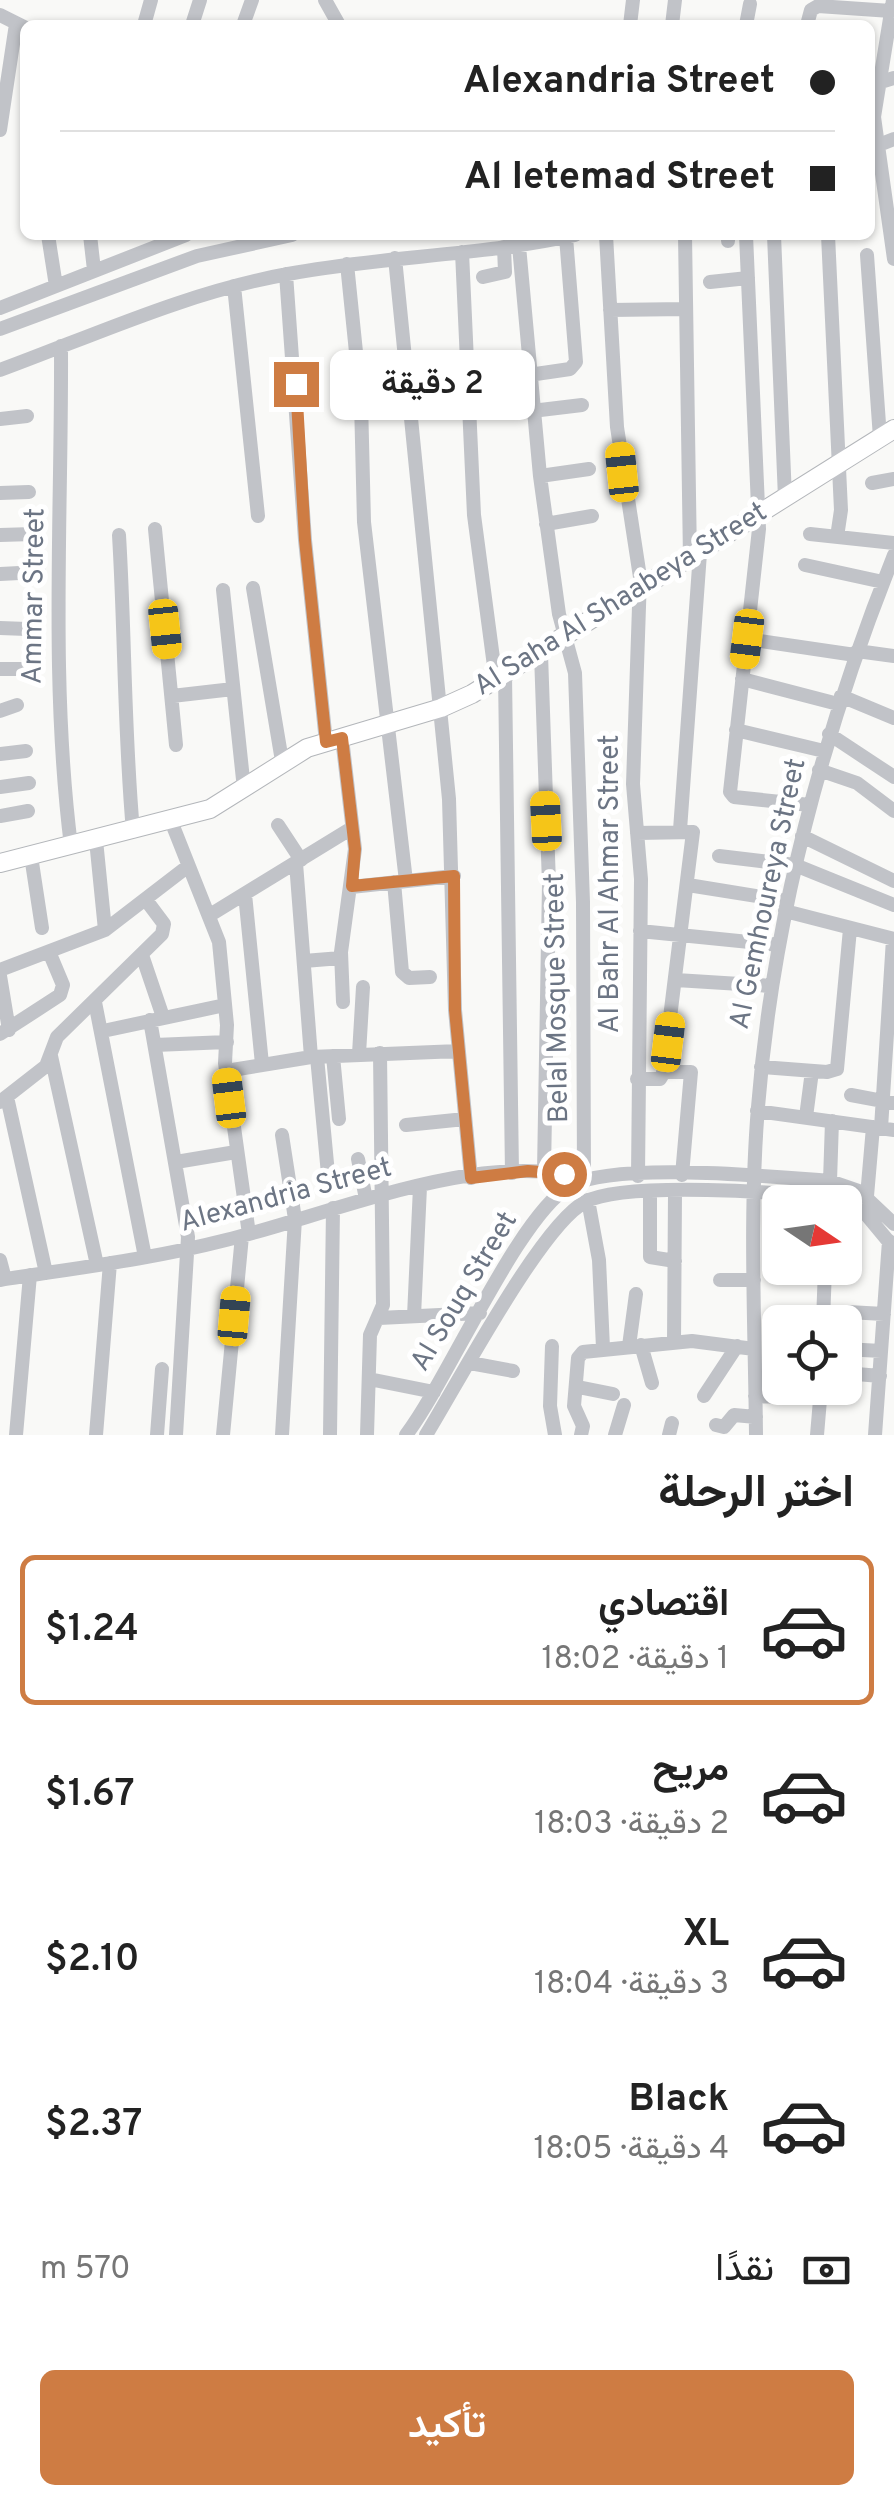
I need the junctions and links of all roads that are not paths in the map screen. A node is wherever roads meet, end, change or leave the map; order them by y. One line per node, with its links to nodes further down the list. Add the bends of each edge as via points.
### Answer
1 (750, 4): 4 (street)
2 (892, 6): 5 (street, via 818,6); 7 (street)
3 (0, 15): 6 (street)
4 (747, 20)
5 (808, 20)
6 (20, 26): 8 (street)
7 (875, 80)
8 (0, 130)
9 (875, 152): 24 (street)
10 (49, 240): 31 (street)
11 (91, 240): 26 (street)
12 (173, 240): 26 (street)
13 (269, 240): 36 (street, via 197,256)
14 (570, 240): 39 (street, via 576,362 570,369)
15 (606, 240): 35 (street, Al Bahr Al Ahmar Street)
16 (684, 240): 34 (street)
17 (746, 240): 29 (street)
18 (774, 240): 52 (street)
19 (828, 240): 45 (street)
20 (514, 243): 21 (street); 28 (street, via 505,272); 39 (street, Belal Mosque Street)
21 (462, 252): 23 (street); 84 (street, via 474,514)
22 (867, 254): 44 (street)
23 (395, 258): 25 (street); 90 (street)
24 (894, 259)
25 (346, 264): 27 (street); 93 (street, via 364,522)
26 (94, 270): 31 (street)
27 (286, 274): 32 (street); 96 (street, via 305,540)
28 (483, 277)
29 (748, 278): 30 (street); 53 (street)
30 (710, 282)
31 (56, 286): 33 (street)
32 (234, 286): 37 (street); 54 (street)
33 (0, 308)
34 (686, 309): 35 (street); 64 (street)
35 (610, 310): 72 (street, Al Bahr Al Ahmar Street, via 618,442)
36 (0, 329)
37 (61, 346): 38 (street); 119 (street, Ammar Street, via 62,524 55,609)
38 (0, 370)
39 (529, 375): 41 (street, Belal Mosque Street)
40 (582, 405): 41 (street)
41 (532, 411): 47 (street, Belal Mosque Street)
42 (26, 416): 43 (street)
43 (0, 420)
44 (887, 433): 45 (main road, Al Saha Al Shaabeya Street)
45 (837, 464): 52 (main road, Al Saha Al Shaabeya Street); 62 (street)
46 (590, 469): 47 (street)
47 (540, 476): 56 (street, Belal Mosque Street)
48 (894, 479): 49 (street)
49 (872, 483)
50 (28, 492): 51 (street)
51 (0, 493)
52 (784, 498): 53 (main road, Al Saha Al Shaabeya Street)
53 (758, 514): 64 (main road, Al Saha Al Shaabeya Street); 78 (street)
54 (258, 516)
55 (592, 516): 56 (street)
56 (546, 524): 77 (street, Belal Mosque Street)
57 (155, 529): 87 (street)
58 (33, 534): 60 (street)
59 (810, 534): 62 (street)
60 (0, 535)
61 (119, 535): 115 (street)
62 (837, 537): 63 (street)
63 (894, 542)
64 (695, 556): 72 (main road, Al Saha Al Shaabeya Street); 114 (street)
65 (894, 556): 69 (street, Al Gemhoureya Street)
66 (804, 565): 69 (street)
67 (39, 572): 68 (street)
68 (0, 574)
69 (883, 582): 73 (street, Al Gemhoureya Street)
70 (253, 588): 101 (street)
71 (222, 590): 86 (street)
72 (639, 592): 77 (main road, Al Saha Al Shaabeya Street); 116 (street, Al Bahr Al Ahmar Street)
73 (876, 602): 74 (street); 79 (street, Al Gemhoureya Street)
74 (894, 604)
75 (0, 628): 76 (street)
76 (27, 630)
77 (566, 637): 80 (main road, Al Saha Al Shaabeya Street); 192 (street, Belal Mosque Street, via 575,672 583,902)
78 (747, 639): 79 (street); 85 (street)
79 (856, 653): 81 (street); 88 (street, Al Gemhoureya Street)
80 (541, 654): 84 (main road, Al Saha Al Shaabeya Street); 185 (street, via 549,884)
81 (894, 656)
82 (36, 668): 83 (street)
83 (0, 669)
84 (501, 678): 90 (main road, Al Saha Al Shaabeya Street); 186 (street)
85 (742, 679): 88 (street); 94 (street)
86 (233, 688): 87 (street); 106 (street)
87 (172, 696): 97 (street)
88 (840, 700): 92 (street); 95 (street, Al Gemhoureya Street)
89 (17, 705): 91 (street)
90 (441, 708): 93 (main road, Al Saha Al Shaabeya Street); 126 (street)
91 (0, 711)
92 (894, 718)
93 (388, 725): 96 (main road, Al Saha Al Shaabeya Street); 127 (street)
94 (736, 730): 99 (street); 107 (street, via 731,795)
95 (829, 734): 99 (street, Al Gemhoureya Street); 103 (street)
96 (334, 740): 101 (main road, Al Saha Al Shaabeya Street); 113 (street)
97 (176, 745)
98 (26, 751): 100 (street)
99 (824, 751): 102 (street, Al Gemhoureya Street)
100 (0, 754)
101 (282, 761): 106 (main road, Al Saha Al Shaabeya Street)
102 (818, 770): 107 (street, Al Gemhoureya Street); 109 (street, via 856,784)
103 (894, 777)
104 (29, 784): 105 (street)
105 (0, 787)
106 (244, 789): 111 (main road, Al Saha Al Shaabeya Street)
107 (810, 805): 117 (street, Al Gemhoureya Street)
108 (28, 811): 110 (street)
109 (894, 811)
110 (0, 816)
111 (171, 821): 115 (main road, Al Saha Al Shaabeya Street); 125 (street)
112 (278, 825): 122 (street)
113 (352, 828): 122 (street); 130 (street)
114 (680, 830): 116 (street); 129 (street, via 693,832)
115 (133, 831): 118 (main road, Al Saha Al Shaabeya Street)
116 (637, 833): 139 (street, Al Bahr Al Ahmar Street)
117 (802, 836): 124 (street, Al Gemhoureya Street); 128 (street)
118 (96, 840): 119 (main road, Al Saha Al Shaabeya Street); 138 (street)
119 (71, 846): 120 (main road, Al Saha Al Shaabeya Street)
120 (31, 856): 123 (main road, Al Saha Al Shaabeya Street); 136 (street)
121 (719, 856): 124 (street)
122 (298, 861): 131 (street); 146 (street)
123 (0, 863)
124 (795, 865): 133 (street, Al Gemhoureya Street); 134 (street)
125 (187, 867): 132 (street); 135 (street)
126 (454, 876): 127 (street); 160 (street)
127 (400, 882): 130 (street); 148 (street, via 402,972)
128 (894, 882)
129 (688, 885): 133 (street); 140 (street)
130 (352, 886): 145 (street)
131 (245, 894): 135 (street); 165 (street)
132 (146, 900): 138 (street); 144 (street, via 164,928)
133 (786, 906): 137 (street); 142 (street, Al Gemhoureya Street)
134 (894, 906)
135 (210, 916): 154 (street)
136 (42, 928)
137 (850, 929): 141 (street); 169 (street, via 840,1064)
138 (105, 930): 143 (street)
139 (640, 931): 140 (street); 170 (street, Al Bahr Al Ahmar Street)
140 (682, 935): 142 (street); 149 (street)
141 (894, 939): 173 (street)
142 (779, 945): 150 (street, Al Gemhoureya Street)
143 (50, 954): 147 (street); 157 (street, via 62,992)
144 (142, 954): 152 (street); 155 (street)
145 (341, 958): 146 (street); 153 (street)
146 (304, 961): 164 (street)
147 (0, 976): 157 (street)
148 (430, 978)
149 (676, 980): 150 (street); 168 (street)
150 (772, 986): 166 (street, Al Gemhoureya Street)
151 (362, 987): 162 (street)
152 (95, 1002): 156 (street); 163 (street, via 57,1037)
153 (343, 1002)
154 (225, 1005): 155 (street); 158 (street)
155 (156, 1018): 156 (street); 159 (street)
156 (103, 1031): 210 (street)
157 (4, 1032)
158 (227, 1042): 159 (street); 167 (street)
159 (155, 1045): 184 (street)
160 (460, 1051): 161 (street); 177 (street)
161 (380, 1053): 162 (street); 198 (street)
162 (359, 1054): 164 (street)
163 (52, 1056): 172 (street); 213 (street)
164 (320, 1057): 165 (street); 176 (street); 187 (street)
165 (262, 1064): 167 (street)
166 (762, 1067): 169 (street); 174 (street, Al Gemhoureya Street)
167 (226, 1071): 182 (street)
168 (663, 1072): 170 (street, via 660,1079); 188 (street, via 691,1072)
169 (812, 1072): 175 (street)
170 (636, 1079): 189 (street, Al Bahr Al Ahmar Street)
171 (851, 1094): 173 (street)
172 (3, 1100): 214 (street)
173 (888, 1101): 180 (street)
174 (757, 1111): 175 (street); 191 (street, Al Gemhoureya Street)
175 (806, 1117): 178 (street)
176 (338, 1119)
177 (465, 1119): 179 (street); 190 (street)
178 (832, 1121): 180 (street); 193 (street)
179 (406, 1125)
180 (883, 1128): 200 (street)
181 (282, 1135): 205 (street)
182 (236, 1152): 184 (street); 207 (street)
183 (358, 1159): 201 (street)
184 (176, 1162): 209 (street)
185 (544, 1171): 186 (street, Alexandria Street); 192 (street, Alexandria Street)
186 (512, 1173): 190 (street, Alexandria Street)
187 (328, 1174)
188 (682, 1175): 189 (street); 191 (street)
189 (638, 1176): 192 (street)
190 (471, 1178): 194 (street, Alexandria Street)
191 (755, 1178): 193 (street); 197 (street, Al Gemhoureya Street)
192 (584, 1180): 221 (street, Al Souq Street, via 547,1207)
193 (830, 1181): 200 (street)
194 (420, 1187): 198 (street, Alexandria Street); 224 (street)
195 (650, 1192): 196 (street); 202 (street); 212 (street, via 650,1257)
196 (675, 1192): 197 (street); 212 (street)
197 (755, 1194): 199 (street); 219 (street, Al Gemhoureya Street)
198 (384, 1195): 201 (street, Alexandria Street); 225 (street)
199 (762, 1195)
200 (867, 1196): 206 (street)
201 (366, 1200): 203 (street, Alexandria Street)
202 (588, 1200): 216 (street); 233 (street, Al Souq Street, via 554,1228)
203 (333, 1208): 205 (street, Alexandria Street); 254 (street)
204 (862, 1213): 208 (street)
205 (295, 1220): 207 (street, Alexandria Street); 253 (street)
206 (894, 1224)
207 (245, 1236): 209 (street, Alexandria Street); 252 (street)
208 (891, 1244): 223 (street)
209 (189, 1248): 210 (street, Alexandria Street); 251 (street)
210 (145, 1257): 213 (street, Alexandria Street)
211 (0, 1260): 217 (street)
212 (675, 1261): 226 (street)
213 (104, 1264): 214 (street, Alexandria Street); 249 (street)
214 (38, 1274): 217 (street, Alexandria Street); 248 (street)
215 (619, 1274): 216 (street)
216 (601, 1276): 229 (street)
217 (2, 1280)
218 (720, 1280): 219 (street)
219 (754, 1280): 230 (street, Al Gemhoureya Street)
220 (636, 1294): 229 (street)
221 (480, 1312): 224 (street); 241 (street, Al Souq Street)
222 (862, 1313): 223 (street)
223 (884, 1314): 232 (street)
224 (414, 1316): 225 (street)
225 (380, 1318): 238 (street, via 370,1336)
226 (674, 1342): 228 (street); 229 (street)
227 (552, 1346): 258 (street)
228 (738, 1346): 230 (street); 242 (street)
229 (621, 1349): 239 (street); 240 (street, via 580,1354)
230 (754, 1349): 243 (street, Al Gemhoureya Street)
231 (862, 1350): 232 (street)
232 (881, 1352): 237 (street)
233 (470, 1364): 235 (street); 257 (street, Al Souq Street)
234 (162, 1369): 250 (street)
235 (513, 1372)
236 (862, 1374): 237 (street)
237 (880, 1376): 263 (street)
238 (369, 1378): 241 (street); 255 (street)
239 (652, 1382)
240 (578, 1387): 259 (street, via 574,1406); 260 (street, via 618,1400)
241 (434, 1392): 256 (street, Al Souq Street)
242 (704, 1396)
243 (756, 1396): 244 (street); 246 (street, Al Gemhoureya Street)
244 (762, 1396)
245 (821, 1405): 262 (street)
246 (756, 1417): 247 (street, via 734,1416 724,1427); 261 (street, Al Gemhoureya Street)
247 (716, 1425)
248 (16, 1435)
249 (96, 1435)
250 (156, 1435)
251 (176, 1435)
252 (223, 1435)
253 (282, 1435)
254 (330, 1435)
255 (367, 1435)
256 (406, 1435)
257 (426, 1435)
258 (554, 1435)
259 (581, 1435)
260 (614, 1435)
261 (756, 1435)
262 (818, 1435)
263 (875, 1435)

